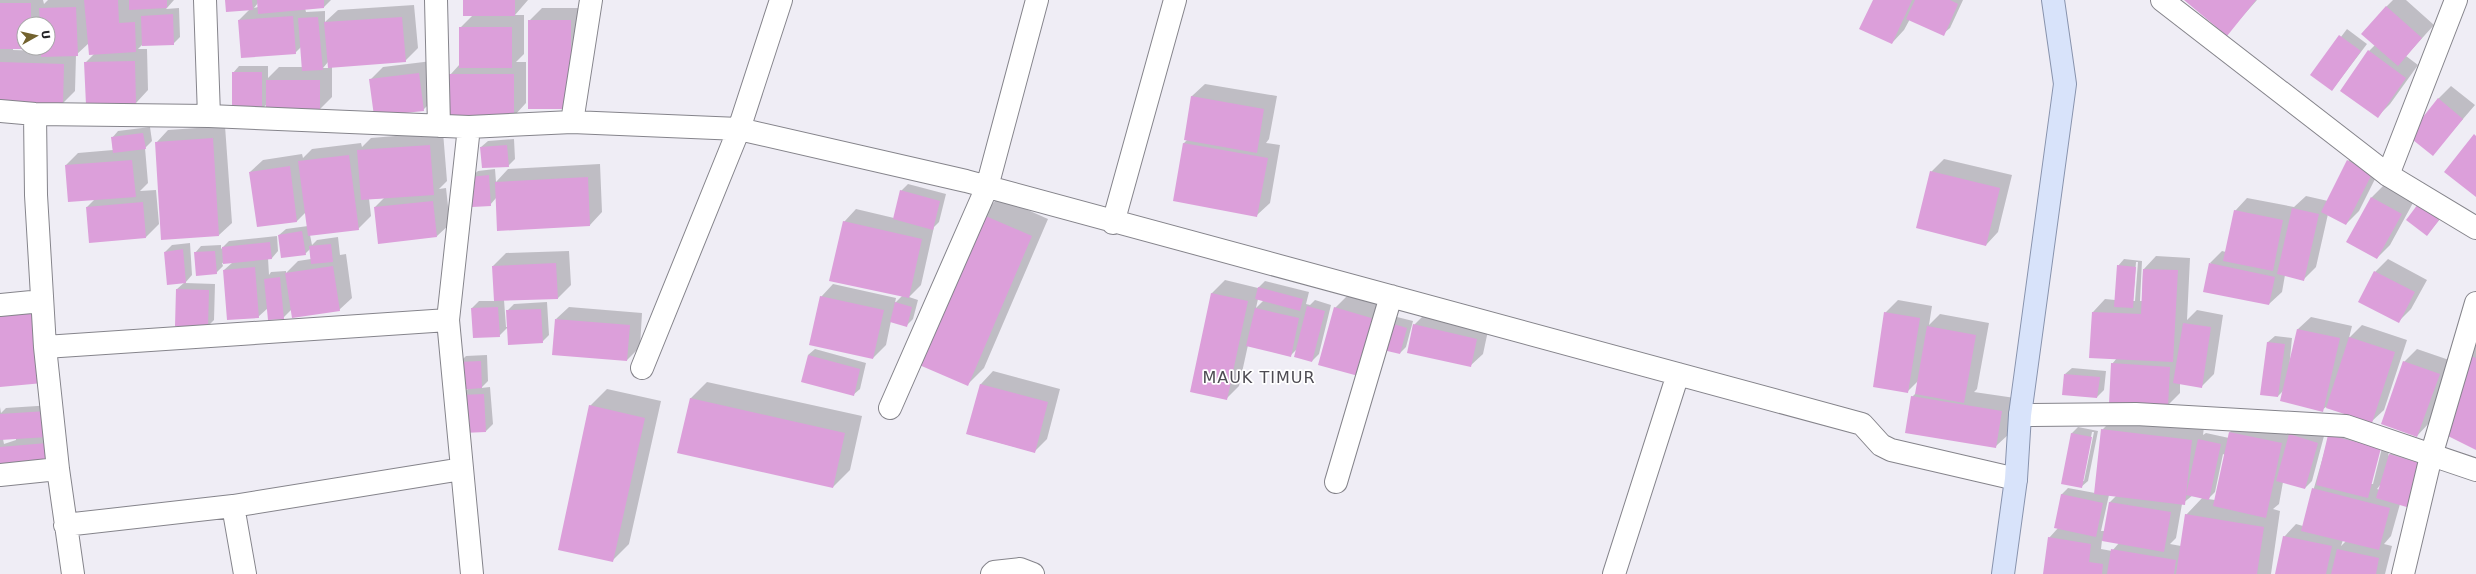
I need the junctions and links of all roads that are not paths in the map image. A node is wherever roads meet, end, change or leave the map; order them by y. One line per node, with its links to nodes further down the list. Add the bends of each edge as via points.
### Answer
1 (205, 0): 12 (street)
2 (436, 0): 14 (street)
3 (591, 0): 13 (street)
4 (781, 0): 16 (street)
5 (1037, 0): 18 (street)
6 (1175, 0): 19 (street)
7 (2053, 0): 30 (main road, via 2065,84)
8 (2162, 0): 17 (street)
9 (2456, 0): 17 (street)
10 (0, 111): 11 (street)
11 (35, 114): 12 (street); 22 (street, via 36,195)
12 (209, 116): 14 (street)
13 (572, 122): 15 (street); 16 (street)
14 (439, 126): 15 (street)
15 (469, 127): 25 (street)
16 (739, 128): 18 (street); 27 (street)
17 (2388, 175): 20 (street)
18 (987, 188): 19 (street); 29 (street)
19 (1113, 223): 21 (street)
20 (2476, 228)
21 (1391, 296): 28 (street); 37 (street)
22 (42, 301): 24 (street); 26 (street)
23 (2476, 303): 31 (street)
24 (0, 305)
25 (448, 320): 26 (street); 33 (street)
26 (45, 347): 32 (street)
27 (642, 368)
28 (1678, 374): 36 (street, via 1862,424 1881,445 1891,450); 45 (street)
29 (890, 408)
30 (2020, 415): 31 (street, via 2136,414 2346,426); 36 (main road)
31 (2431, 456): 34 (street); 47 (street)
32 (58, 469): 35 (street); 39 (street)
33 (462, 469): 38 (street); 42 (street)
34 (2476, 470)
35 (0, 475)
36 (2016, 479): 46 (main road)
37 (1336, 482)
38 (233, 506): 39 (street); 41 (street)
39 (65, 525): 40 (street)
40 (73, 574)
41 (245, 574)
42 (472, 574)
43 (992, 574): 44 (street, via 1020,569)
44 (1034, 574)
45 (1614, 574)
46 (2003, 574)
47 (2403, 574)

